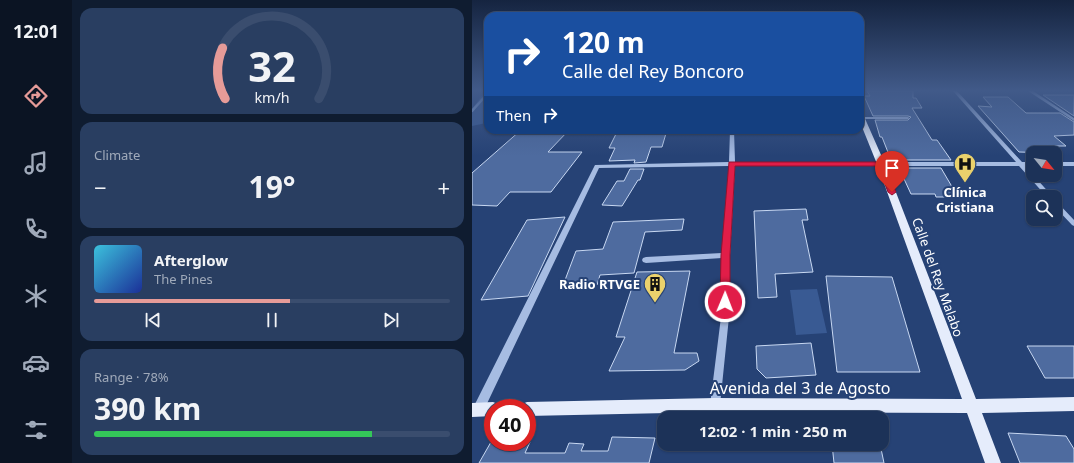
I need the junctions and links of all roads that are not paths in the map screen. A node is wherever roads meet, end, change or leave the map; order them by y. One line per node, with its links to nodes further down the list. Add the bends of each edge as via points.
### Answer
1 (974, 113): 10 (street)
2 (1063, 113): 5 (street)
3 (864, 116): 4 (street)
4 (908, 118)
5 (1074, 120)
6 (864, 123): 9 (main road, Calle del Rey Malabo)
7 (732, 134): 8 (street)
8 (732, 164): 9 (street); 17 (street); 23 (street, via 597,166)
9 (881, 164): 10 (street); 21 (main road, Calle del Rey Malabo)
10 (1020, 164): 11 (street); 14 (street)
11 (1026, 164)
12 (1062, 164): 13 (street)
13 (1074, 164)
14 (1044, 190)
15 (1062, 211): 16 (street)
16 (1074, 224)
17 (726, 255): 18 (street); 20 (street, via 725,317)
18 (646, 260)
19 (1074, 404): 21 (main road, Avenida del 3 de Agosto)
20 (715, 406): 21 (main road, Avenida del 3 de Agosto); 22 (main road, Avenida del 3 de Agosto)
21 (971, 406): 24 (main road, Calle del Rey Malabo)
22 (536, 409)
23 (481, 410)
24 (993, 463)

